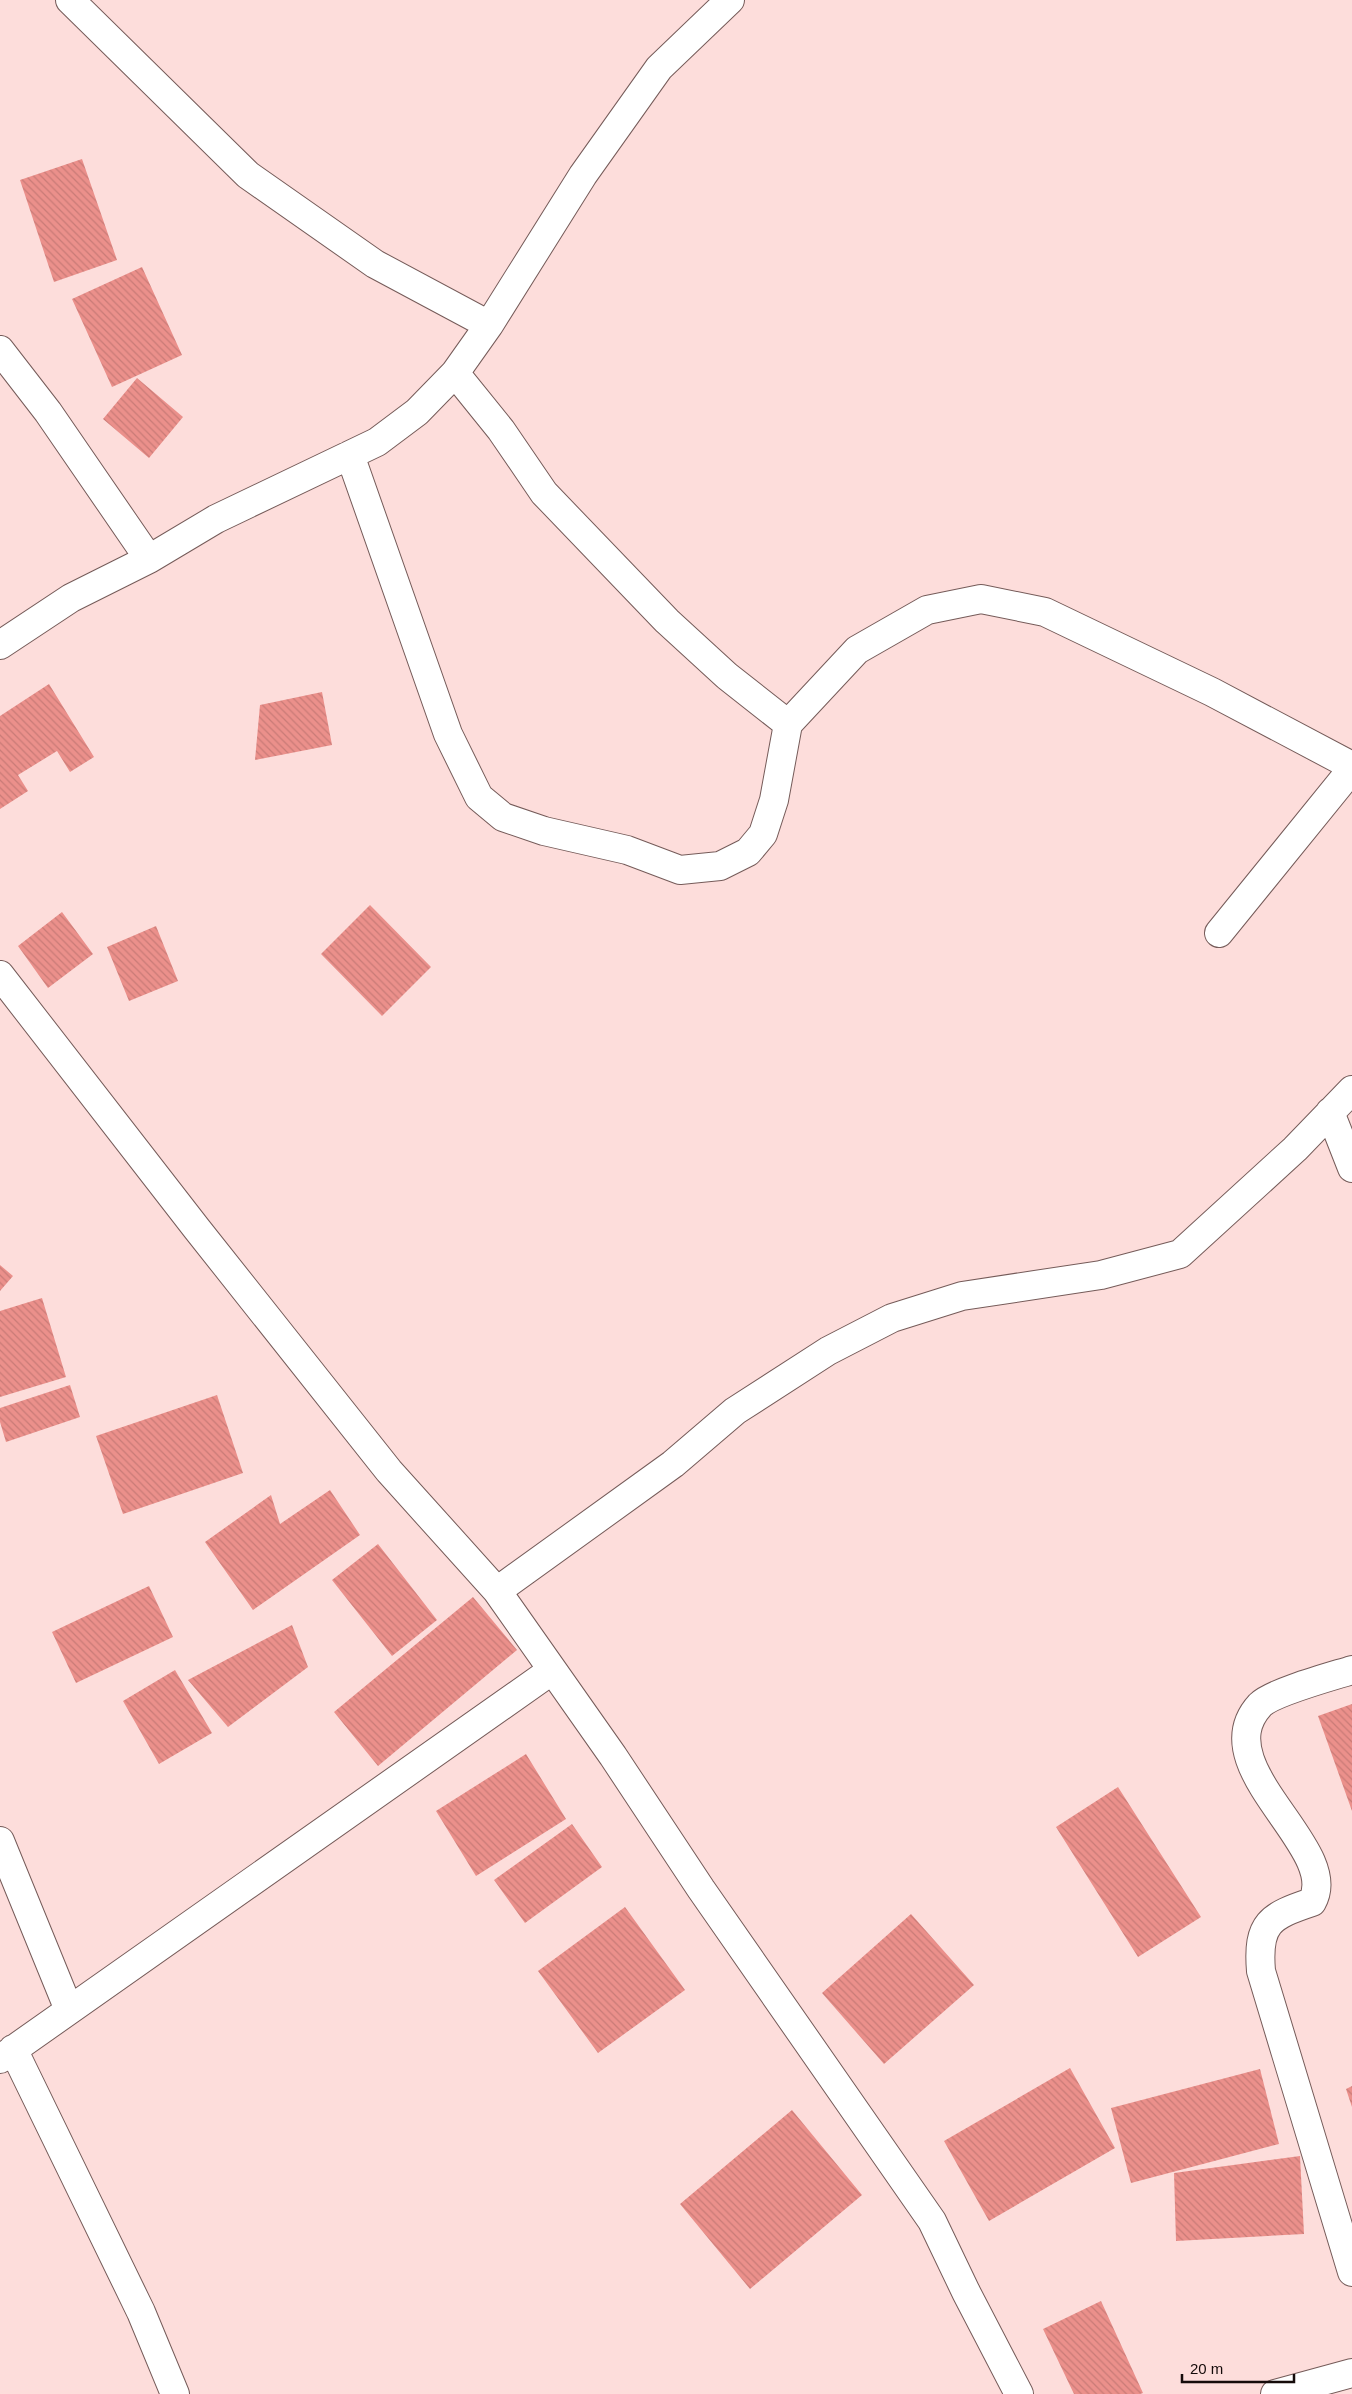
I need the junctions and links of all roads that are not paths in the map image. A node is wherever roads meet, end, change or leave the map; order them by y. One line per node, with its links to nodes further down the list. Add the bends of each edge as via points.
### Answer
1 (70, 0): 3 (street, via 248,175 375,264)
2 (730, 0): 3 (street, via 660,68 583,175)
3 (489, 325): 5 (street)
4 (0, 350): 7 (street, via 48,412)
5 (455, 374): 6 (street, via 417,412 377,442); 9 (street, via 501,430 544,492 667,621 726,676)
6 (350, 454): 7 (street, via 216,519); 9 (street, via 448,734 479,797 503,817 627,850 680,870 720,866 748,852 763,834 774,800)
7 (149, 559): 8 (street, via 71,598)
8 (0, 645)
9 (788, 724): 10 (street, via 857,650 927,610 981,599 1045,612 1212,692)
10 (1352, 768): 11 (street)
11 (1219, 933)
12 (0, 975): 16 (street, via 389,1470)
13 (1352, 1090): 14 (street)
14 (1330, 1112): 15 (street); 16 (street, via 1295,1149 1180,1254 1100,1275 962,1296 892,1318 828,1352 735,1411 674,1464)
15 (1352, 1168)
16 (497, 1591): 18 (street)
17 (1352, 1670): 22 (street, via 1300,1686 1261,1705 1250,1723 1245,1745 1253,1767 1314,1866 1317,1892 1312,1902 1281,1912 1265,1929 1259,1951 1261,1971)
18 (551, 1671): 20 (street); 25 (street, via 613,1756 701,1889 932,2222)
19 (0, 1841): 20 (street)
20 (69, 2010): 21 (street)
21 (7, 2054): 24 (street, via 141,2312)
22 (1352, 2272)
23 (1352, 2373): 26 (street)
24 (175, 2394)
25 (1019, 2394)
26 (1275, 2394)

